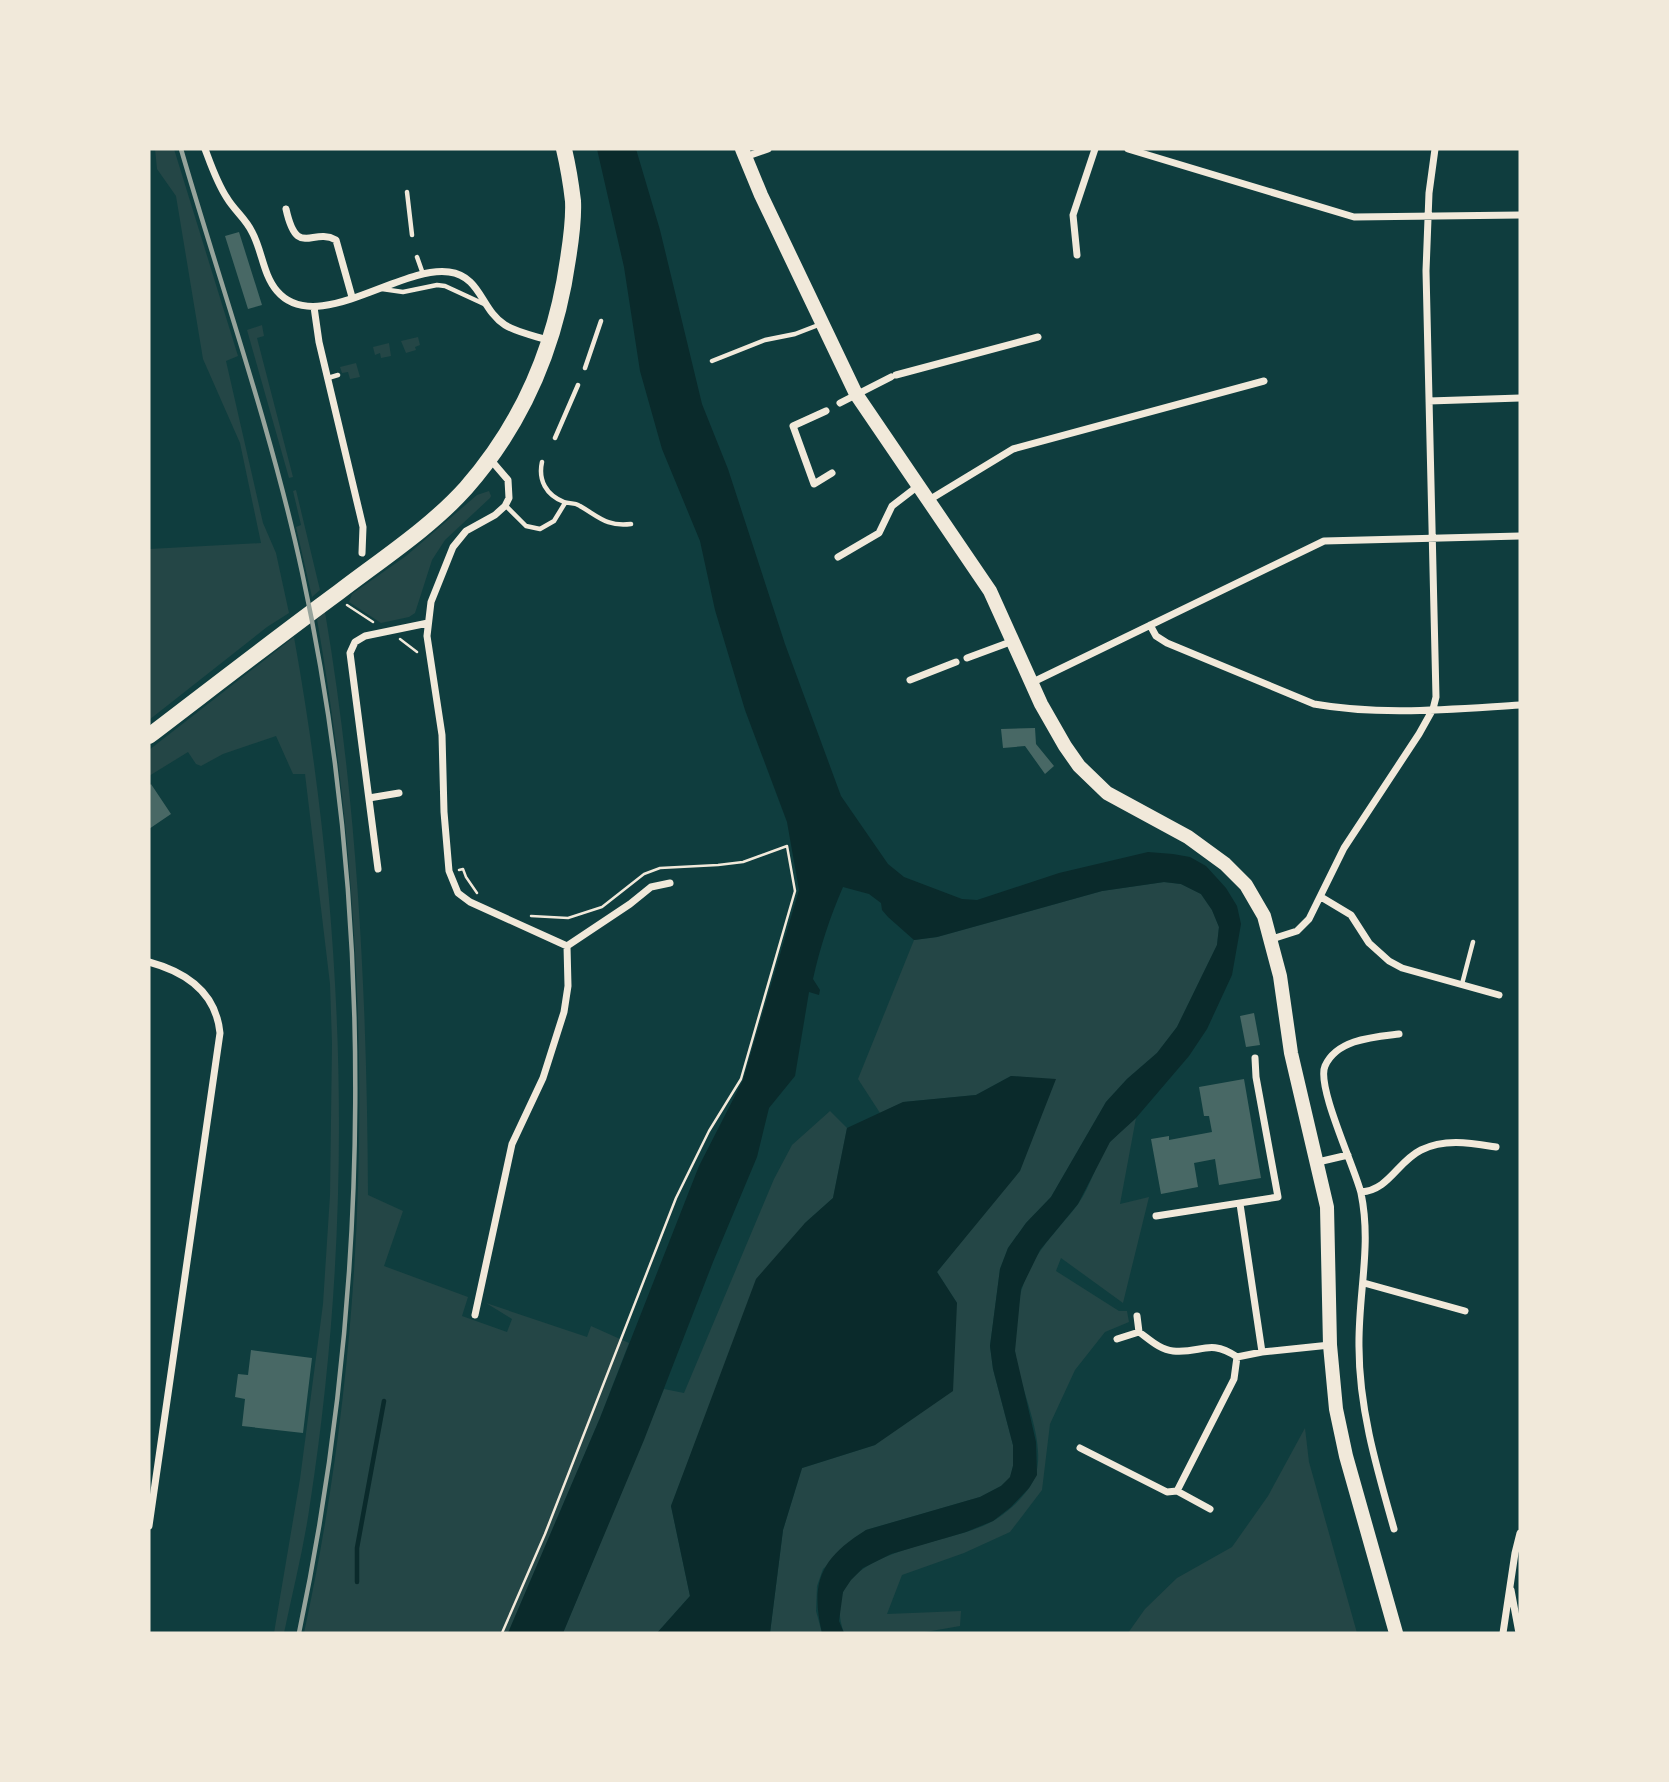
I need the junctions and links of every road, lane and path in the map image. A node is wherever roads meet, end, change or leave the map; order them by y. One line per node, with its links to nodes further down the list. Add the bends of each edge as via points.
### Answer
1 (205, 149): 19 (street, via 222,189 253,232 275,290 294,304)
2 (564, 149): 23 (main road, via 573,224)
3 (768, 149): 7 (street)
4 (1095, 149): 13 (street, via 1073,215)
5 (1128, 149): 11 (street, via 1354,217)
6 (1436, 149): 11 (street)
7 (743, 153): 21 (main road)
8 (407, 192): 12 (lane)
9 (286, 209): 17 (street, via 290,227 298,235 336,240)
10 (1520, 215): 11 (street)
11 (1428, 216): 32 (street)
12 (412, 235)
13 (1077, 255)
14 (417, 257): 15 (lane)
15 (423, 274): 16 (street); 18 (street, via 458,274 471,281)
16 (379, 289): 17 (street); 18 (lane, via 403,292 445,286)
17 (352, 297): 19 (street)
18 (488, 306): 23 (street, via 507,326)
19 (314, 307): 27 (street)
20 (601, 321): 25 (lane)
21 (821, 323): 24 (lane); 30 (main road)
22 (1038, 337): 30 (street, via 894,376)
23 (551, 341): 38 (main road, via 528,395)
24 (712, 361)
25 (585, 368)
26 (338, 375): 27 (lane)
27 (327, 378): 35 (street)
28 (1264, 381): 42 (street, via 1013,449)
29 (578, 385): 37 (lane)
30 (856, 394): 33 (street); 41 (main road)
31 (1520, 398): 32 (street)
32 (1429, 401): 47 (street)
33 (840, 403)
34 (345, 407): 35 (lane)
35 (335, 409): 48 (street, via 363,527)
36 (826, 411): 40 (street, via 793,426 814,484)
37 (555, 438)
38 (489, 459): 44 (street, via 508,480); 62 (main road, via 464,490 406,542)
39 (542, 462): 43 (lane, via 547,491)
40 (832, 473)
41 (919, 486): 42 (main road); 49 (street, via 892,506 879,533)
42 (929, 500): 54 (main road, via 979,572)
43 (565, 503): 44 (lane, via 554,521 540,529 526,526); 45 (lane, via 575,503 609,524)
44 (505, 506): 51 (street, via 459,537 431,602)
45 (631, 524)
46 (1520, 536): 47 (street)
47 (1433, 538): 52 (street, via 1324,541); 61 (street, via 1437,685)
48 (362, 553)
49 (838, 557)
50 (346, 605): 53 (path)
51 (428, 623): 53 (street); 73 (street, via 442,735 446,847 452,883 470,902)
52 (1150, 625): 59 (street); 61 (street, via 1167,643 1314,704 1361,710)
53 (388, 632): 57 (path, via 416,650); 64 (street, via 360,638 350,653)
54 (1013, 641): 55 (street); 59 (main road)
55 (967, 659)
56 (956, 662): 58 (street)
57 (418, 664)
58 (910, 680)
59 (1031, 683): 71 (main road, via 1054,730 1094,782 1122,803 1188,837 1237,874 1257,900)
60 (1520, 705): 61 (street)
61 (1433, 709): 69 (street, via 1358,824)
62 (149, 736)
63 (399, 793): 64 (street)
64 (369, 798): 65 (street)
65 (378, 869)
66 (456, 870): 68 (path, via 463,869)
67 (670, 883): 73 (street, via 651,887)
68 (479, 895)
69 (1321, 897): 71 (street, via 1303,926); 75 (street, via 1351,915 1369,943 1389,961)
70 (530, 916): 101 (path, via 568,918 602,907 644,874 660,868 743,862 787,846 794,881 792,905 741,1079 709,1131 671,1209)
71 (1272, 939): 81 (main road, via 1291,1053)
72 (1473, 942): 75 (lane)
73 (567, 946): 87 (street, via 564,1012 547,1068 512,1144)
74 (149, 962): 97 (street, via 195,982 213,1006 220,1033)
75 (1462, 984): 76 (street)
76 (1499, 995)
77 (1399, 1034): 80 (street, via 1351,1043 1325,1065 1326,1093)
78 (1255, 1058): 83 (street, via 1278,1197)
79 (1496, 1147): 82 (street, via 1452,1142 1432,1146 1407,1160 1379,1188)
80 (1348, 1155): 81 (street); 82 (street)
81 (1318, 1162): 91 (main road, via 1328,1207)
82 (1361, 1192): 85 (street)
83 (1240, 1204): 84 (street); 92 (street)
84 (1156, 1216)
85 (1364, 1283): 86 (street); 98 (street, via 1360,1376 1369,1436)
86 (1465, 1311)
87 (475, 1315)
88 (1137, 1316): 89 (street)
89 (1139, 1332): 90 (street); 93 (street, via 1170,1351 1214,1347)
90 (1117, 1339)
91 (1330, 1345): 92 (street); 102 (main road, via 1346,1456)
92 (1262, 1352): 93 (street)
93 (1237, 1357): 95 (street, via 1234,1379)
94 (1080, 1448): 95 (street, via 1167,1492)
95 (1177, 1491): 96 (street)
96 (1210, 1509)
97 (149, 1526)
98 (1394, 1529)
99 (1520, 1533): 100 (street)
100 (1510, 1586): 103 (street); 104 (street)
101 (502, 1633)
102 (1396, 1633)
103 (1503, 1633)
104 (1519, 1633)

